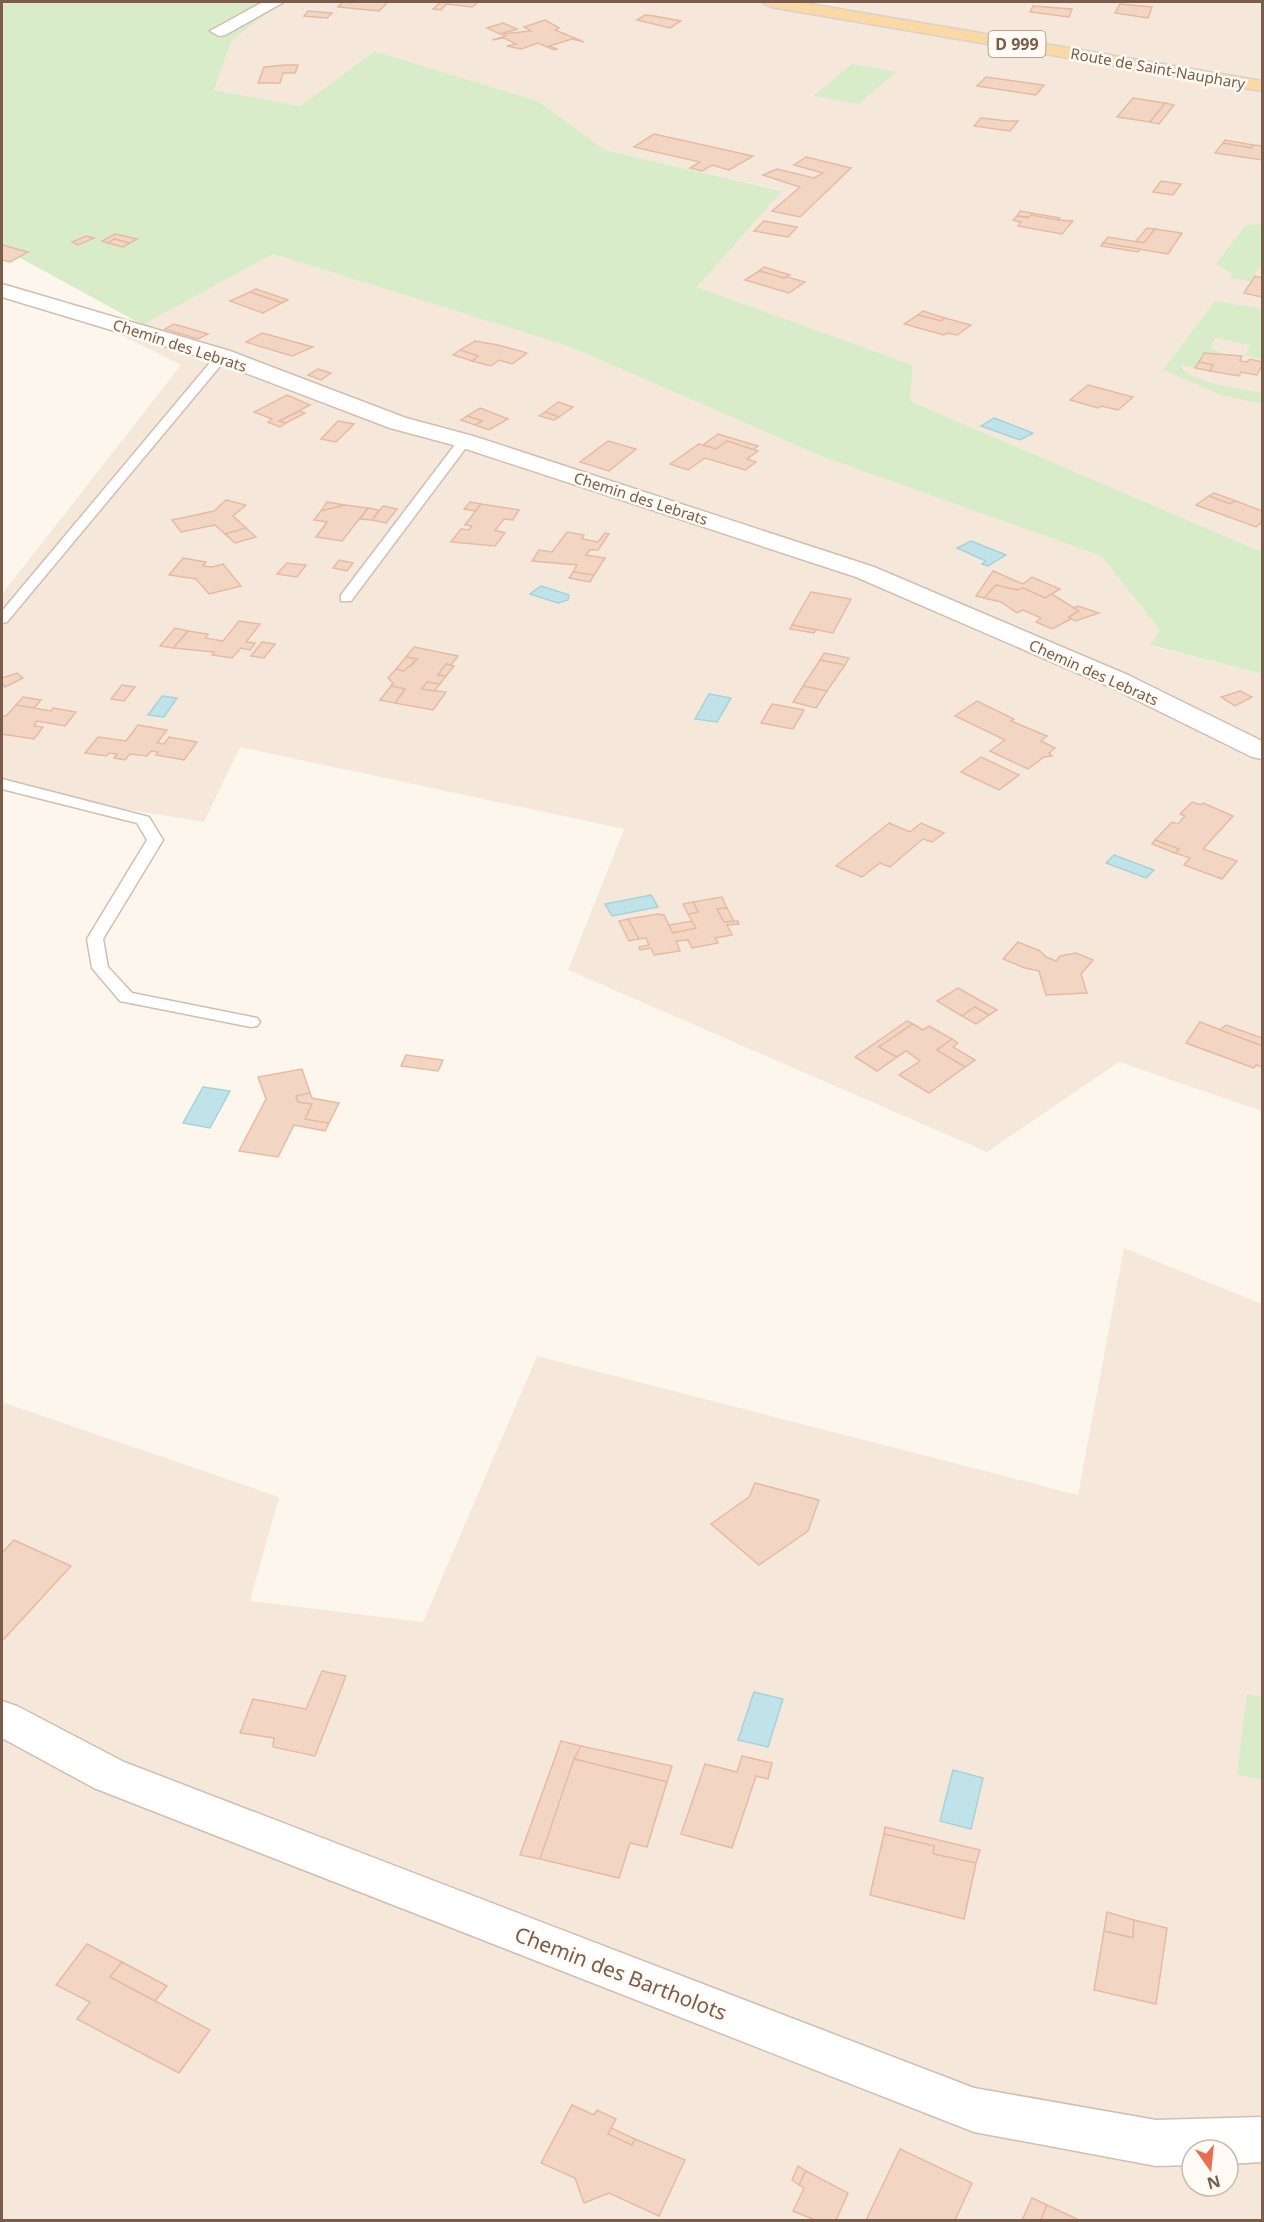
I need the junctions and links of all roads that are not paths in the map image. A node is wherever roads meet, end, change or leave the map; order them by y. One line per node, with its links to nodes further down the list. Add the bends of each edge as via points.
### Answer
1 (275, 2): 3 (street)
2 (771, 2): 4 (main road, Route de Saint-Nauphary / D 999)
3 (219, 31)
4 (1263, 86)
5 (2, 290): 6 (street, Chemin des Lebrats)
6 (222, 356): 7 (street, Chemin des Lebrats, via 398,423); 9 (lane)
7 (465, 441): 8 (lane); 10 (street, Chemin des Lebrats, via 865,572 1119,681)
8 (346, 598)
9 (2, 619)
10 (1263, 751)
11 (2, 784): 12 (lane, via 143,820 155,840 95,939 100,968 126,997)
12 (251, 1022)
13 (2, 1718): 14 (street, Chemin des Bartholots, via 109,1775 974,2110 1156,2143)
14 (1263, 2140)

